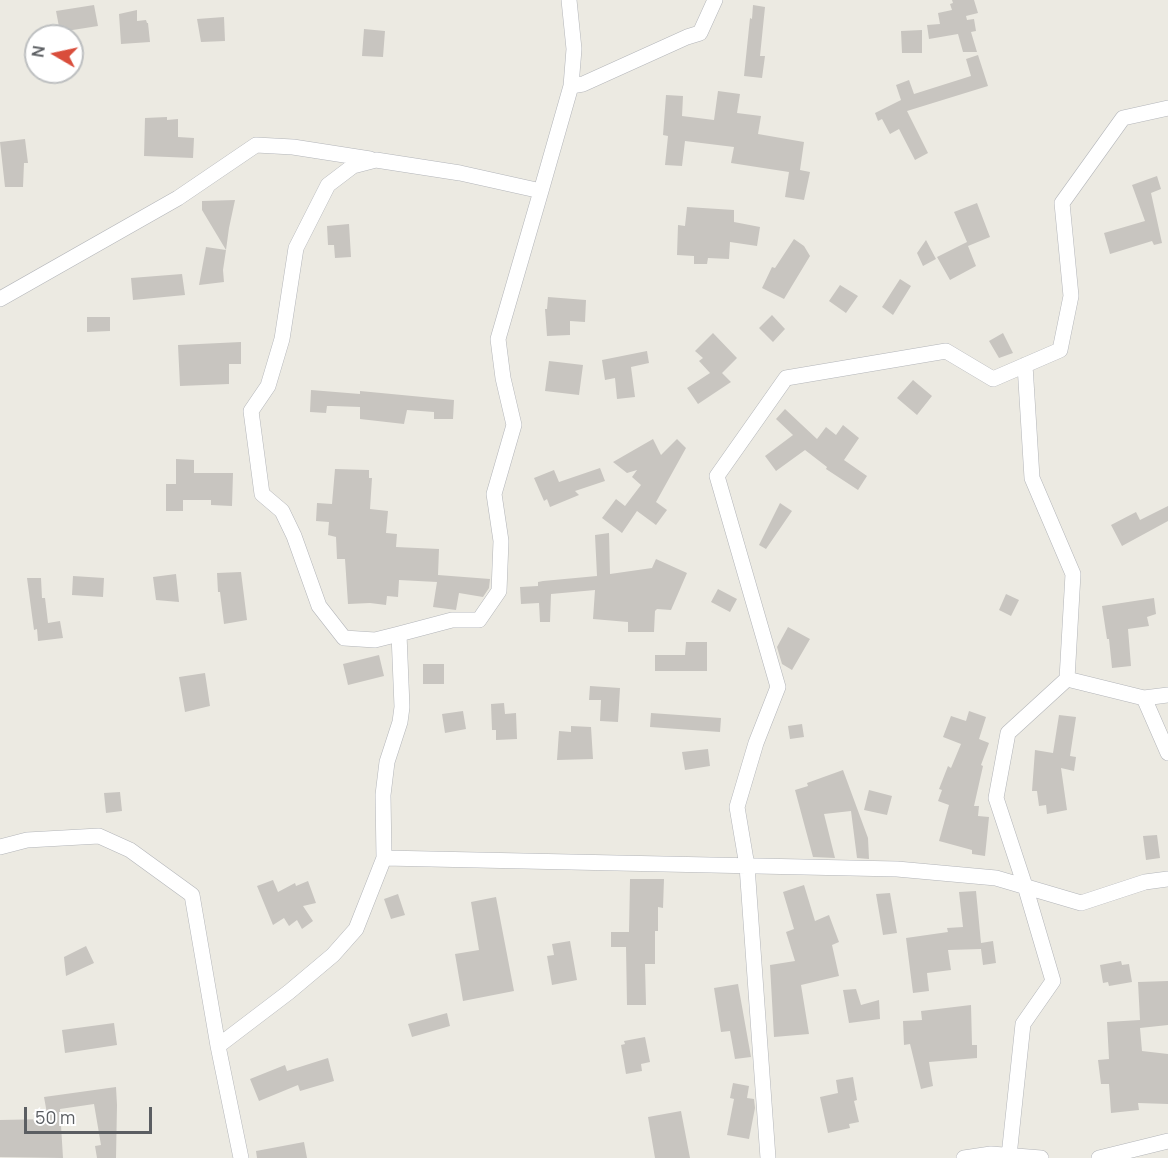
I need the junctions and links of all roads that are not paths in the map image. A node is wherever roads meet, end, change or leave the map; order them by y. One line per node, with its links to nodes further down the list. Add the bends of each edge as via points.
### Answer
1 (569, 0): 3 (street, via 574,49)
2 (715, 0): 3 (street, via 700,33)
3 (571, 86): 6 (street)
4 (1168, 108): 8 (street, via 1123,118 1062,203 1071,296 1060,350)
5 (376, 160): 6 (street, via 460,172); 7 (street, via 256,145 178,198); 9 (street, via 353,166 328,185 318,202 296,248 282,339 268,386 251,411 262,494 282,511 319,606 344,638 375,640)
6 (541, 191): 9 (street, via 498,339 514,425 494,494 501,541 500,591 479,620 452,620)
7 (0, 299)
8 (1025, 365): 10 (street, via 1032,478 1073,574); 16 (street, via 993,379 945,351 786,378 717,476 778,687 737,807)
9 (399, 634): 15 (street, via 402,707 387,762 383,795)
10 (1067, 679): 12 (street); 18 (street, via 1008,733 996,798)
11 (1168, 695): 12 (street)
12 (1144, 698): 13 (street)
13 (1168, 753)
14 (0, 846): 19 (street, via 27,840 99,836 130,850 192,895)
15 (384, 858): 16 (street); 19 (street, via 356,928 333,955)
16 (747, 866): 18 (street, via 897,869 996,878); 23 (street)
17 (1168, 879): 18 (street, via 1145,882 1081,903)
18 (1025, 886): 21 (street, via 1053,981 1023,1024)
19 (218, 1046): 22 (street)
20 (1168, 1141): 26 (street)
21 (1009, 1156): 24 (street); 25 (street)
22 (241, 1158)
23 (768, 1158)
24 (964, 1158)
25 (1041, 1158)
26 (1098, 1158)

